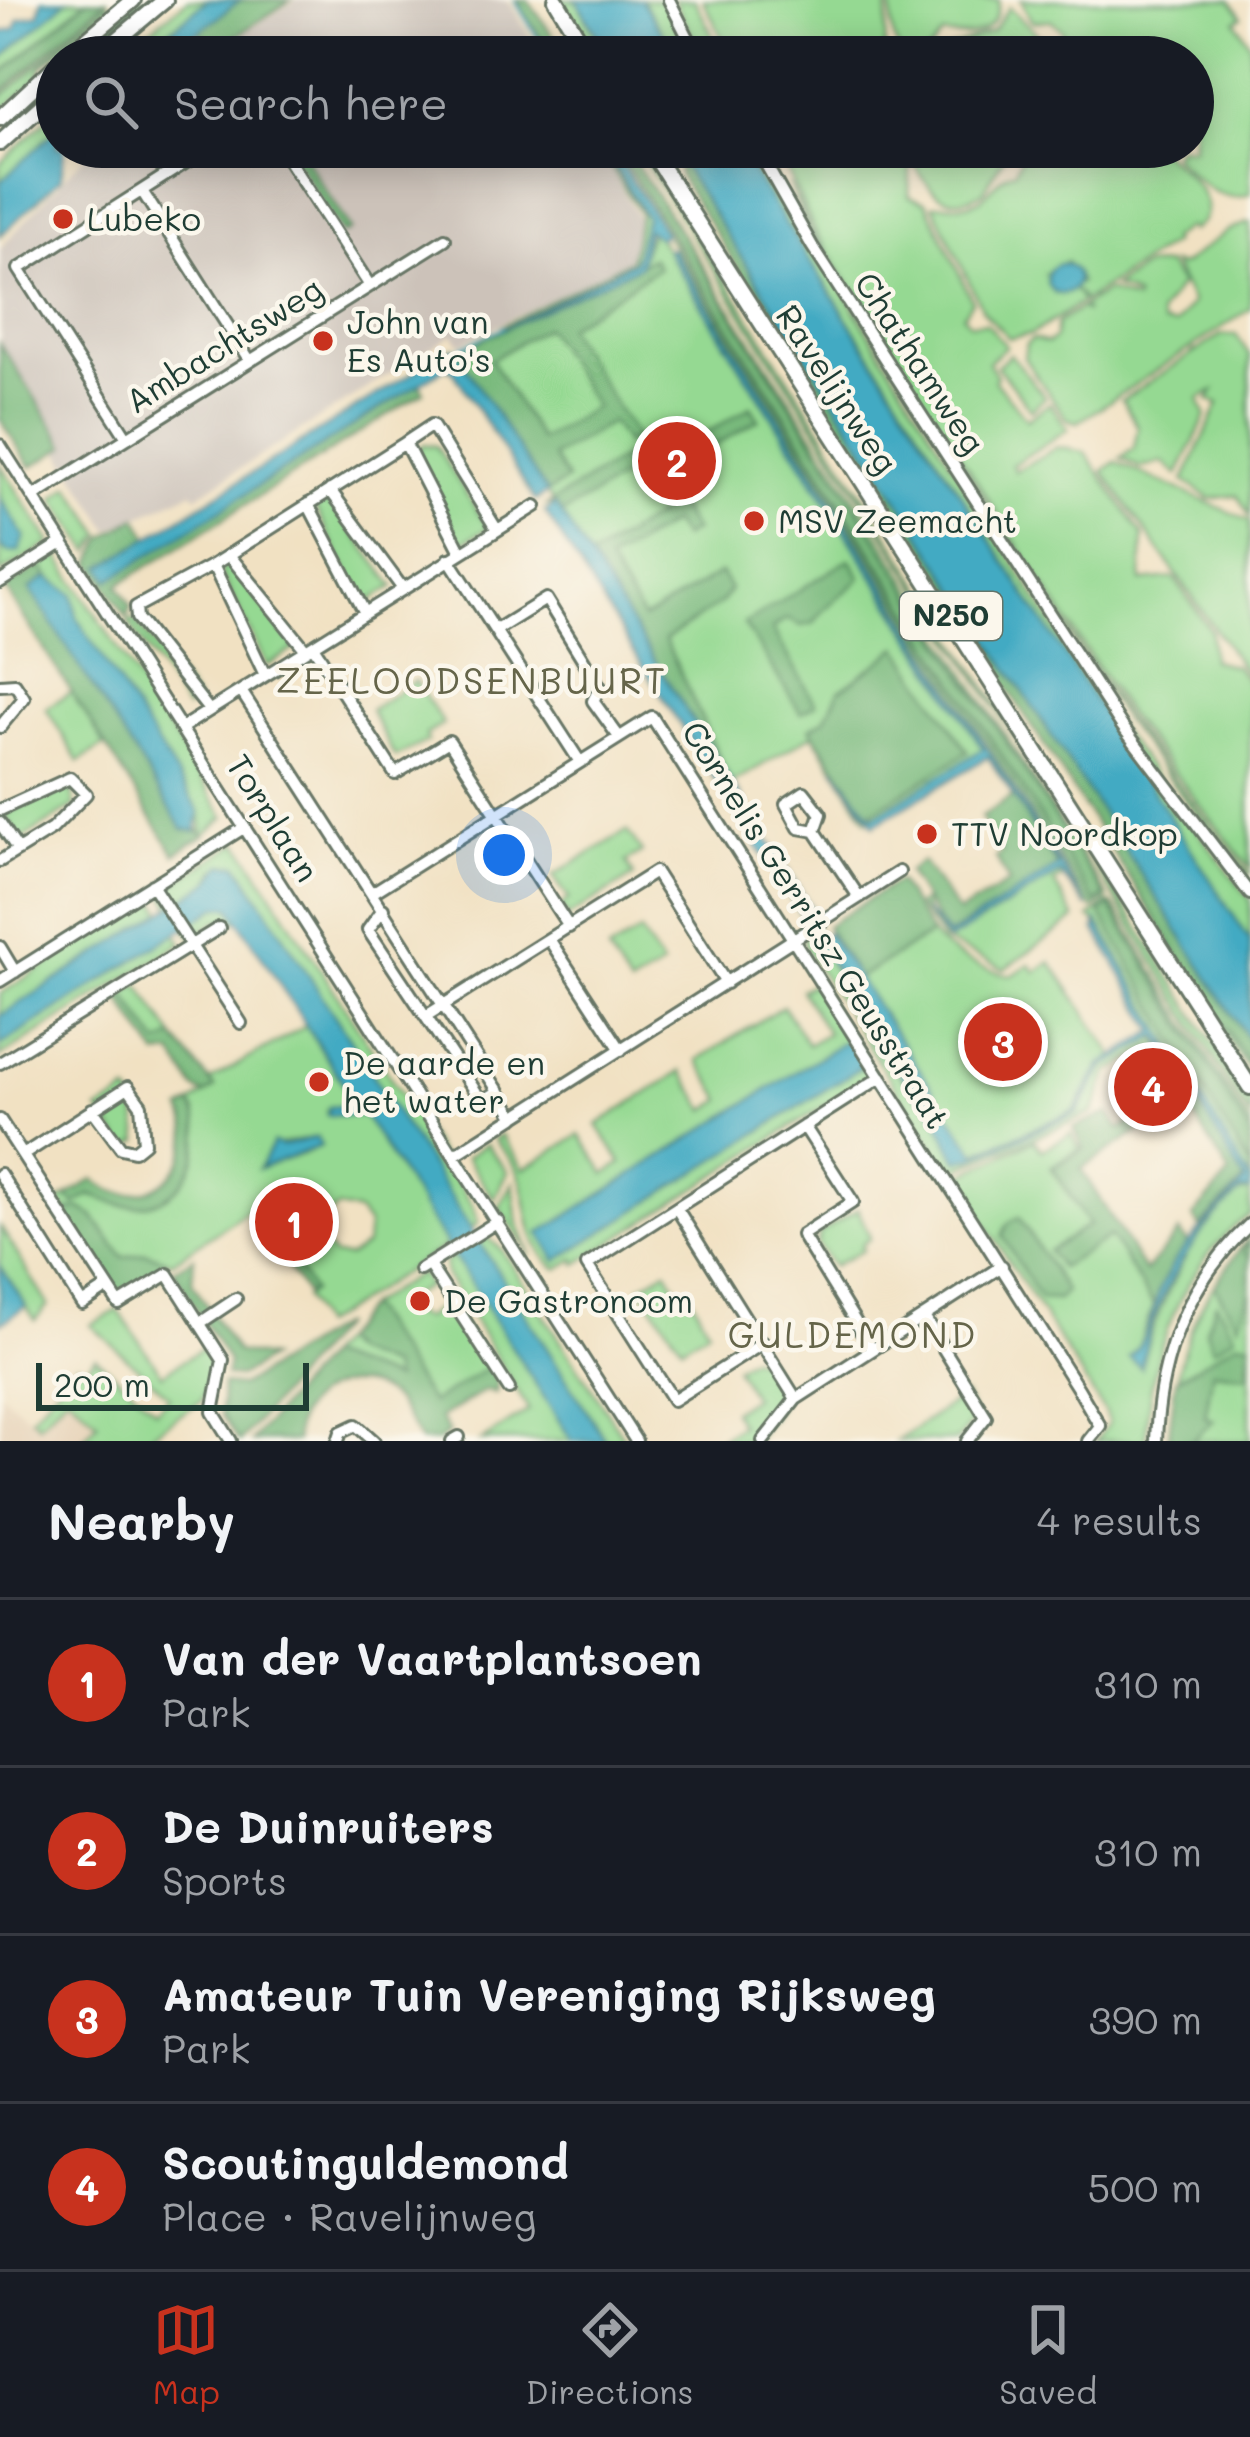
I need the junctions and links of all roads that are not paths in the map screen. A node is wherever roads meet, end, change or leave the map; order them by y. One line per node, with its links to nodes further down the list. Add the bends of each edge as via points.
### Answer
1 (133, 0): 7 (main road)
2 (165, 0): 8 (main road)
3 (545, 0): 6 (main road)
4 (556, 0): 6 (main road)
5 (669, 0): 10 (street)
6 (562, 16): 9 (main road)
7 (91, 36)
8 (122, 36)
9 (576, 36)
10 (687, 36)
11 (36, 85): 13 (main road)
12 (36, 110): 14 (main road)
13 (0, 118)
14 (0, 142)
15 (178, 168): 19 (street)
16 (294, 168): 21 (street)
17 (662, 168): 77 (main road, Ravelijnweg / N250)
18 (768, 168): 53 (street, Chathamweg, via 1122,726)
19 (142, 191): 22 (street); 23 (street, via 19,269)
20 (445, 239): 21 (street, Ambachtsweg)
21 (370, 286): 22 (street, Ambachtsweg)
22 (250, 361): 23 (street, Ambachtsweg)
23 (128, 438): 27 (street, Ambachtsweg)
24 (405, 442): 26 (street); 30 (street, via 432,425); 33 (street)
25 (0, 445): 27 (street, Torplaan)
26 (330, 490): 28 (street); 36 (street)
27 (33, 497): 31 (street, Torplaan)
28 (308, 504): 32 (street); 37 (street)
29 (536, 506): 30 (street)
30 (497, 530): 33 (street)
31 (62, 543): 35 (street); 45 (street, Torplaan)
32 (230, 555): 34 (street); 39 (street)
33 (455, 555): 36 (street); 38 (street)
34 (213, 565): 40 (street); 43 (street, via 134,610)
35 (0, 583)
36 (403, 589): 37 (street)
37 (365, 614): 39 (street)
38 (496, 630): 46 (street, via 546,599 600,687 593,701); 47 (street)
39 (310, 648): 40 (street); 49 (street, via 395,774 448,741)
40 (266, 675): 42 (street)
41 (0, 685): 44 (street, via 15,684 24,698)
42 (241, 691): 43 (street); 59 (street)
43 (209, 710): 45 (street)
44 (0, 727)
45 (183, 727): 51 (street, Torplaan)
46 (619, 737): 47 (street); 64 (street, Cornelis Gerritsz Geusstraat, via 652,717)
47 (580, 762): 49 (street)
48 (0, 810): 54 (street, via 70,778 83,788 79,806)
49 (496, 815): 59 (street); 62 (street)
50 (0, 823): 54 (street)
51 (245, 827): 57 (street); 83 (street, Torplaan)
52 (815, 831): 60 (street)
53 (1211, 839): 58 (street, Chathamweg); 58 (street, Chathamweg)
54 (18, 850): 55 (street)
55 (0, 861)
56 (899, 872): 60 (street)
57 (152, 885): 66 (street); 68 (street)
58 (1250, 886)
59 (372, 893): 61 (street)
60 (859, 897): 64 (street)
61 (383, 909): 71 (street); 72 (street, via 368,930)
62 (569, 927): 65 (street); 70 (street, via 655,872)
63 (219, 928): 66 (street)
64 (796, 938): 70 (street); 76 (street, Cornelis Gerritsz Geusstraat)
65 (549, 939): 71 (street); 74 (street)
66 (191, 946): 73 (street); 75 (street)
67 (0, 947): 68 (street)
68 (15, 972): 69 (street)
69 (0, 982)
70 (726, 983): 74 (street)
71 (443, 1005): 72 (street); 78 (street)
72 (426, 1016): 78 (street, via 482,1101)
73 (242, 1023)
74 (621, 1050): 80 (street)
75 (0, 1063)
76 (881, 1077): 82 (street); 91 (street, Cornelis Gerritsz Geusstraat)
77 (1250, 1087)
78 (499, 1091): 80 (street)
79 (92, 1109): 79 (street, via 121,1148 134,1150 147,1136 132,1088); 84 (street)
80 (515, 1117): 83 (street)
81 (0, 1120): 84 (street)
82 (804, 1126): 86 (street); 97 (street, via 853,1202 802,1235)
83 (456, 1154): 88 (street, Torplaan)
84 (23, 1155): 87 (street)
85 (0, 1174): 90 (street)
86 (676, 1208): 96 (street); 96 (street, via 587,1264 662,1384 673,1400)
87 (60, 1213): 90 (street); 92 (street)
88 (498, 1221): 98 (street, via 424,1267); 103 (street, Torplaan)
89 (1250, 1224): 107 (street, via 1184,1311 1162,1374)
90 (34, 1228): 92 (street, via 82,1304)
91 (1002, 1267): 94 (street); 106 (street, Cornelis Gerritsz Geusstraat, via 1100,1426)
92 (108, 1287): 95 (street, via 119,1304 168,1274)
93 (236, 1299): 95 (street)
94 (924, 1317): 97 (street); 105 (street, via 986,1417)
95 (200, 1323): 100 (street, via 223,1360 213,1412)
96 (764, 1343): 99 (street)
97 (872, 1348): 99 (street)
98 (509, 1389)
99 (796, 1399): 104 (street)
100 (232, 1441)
101 (338, 1441): 102 (street, via 356,1425)
102 (374, 1441)
103 (636, 1441)
104 (763, 1441)
105 (967, 1441)
106 (1088, 1441)
107 (1156, 1441)

